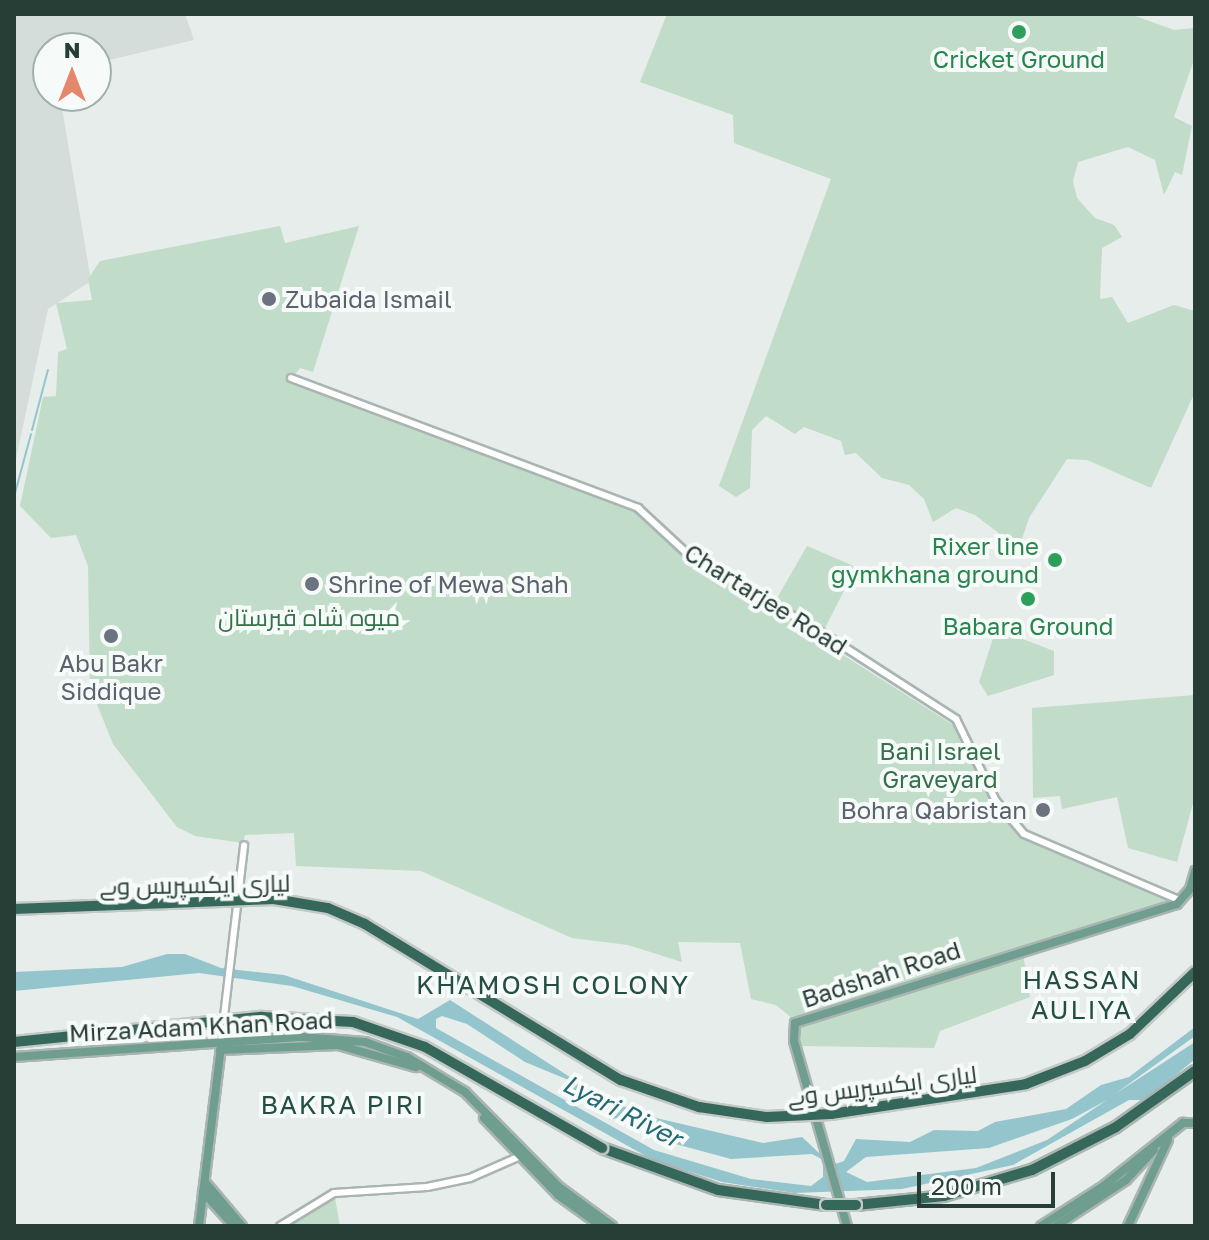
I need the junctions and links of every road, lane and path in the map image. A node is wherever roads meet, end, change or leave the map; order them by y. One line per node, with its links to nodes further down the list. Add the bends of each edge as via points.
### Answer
1 (291, 378): 4 (street, Chartarjee Road, via 638,508 691,557 956,719 996,801 1024,834)
2 (244, 845): 8 (street)
3 (1195, 871): 4 (main road, via 1190,889)
4 (1179, 900): 23 (main road, Badshah Road, via 795,1023 794,1041)
5 (14, 909): 6 (highway, لیاری ایکسپریس وے, bridge, via 274,899 328,908 365,924 621,1080 699,1107 767,1117 831,1114 1026,1084 1085,1061 1130,1034)
6 (1195, 972)
7 (14, 1042): 10 (highway, bridge, via 262,1017 353,1022 425,1047 564,1129 657,1172 750,1197 826,1205 944,1196 1032,1170 1116,1127)
8 (221, 1046): 9 (main road, Mirza Adam Khan Road); 14 (main road, Mirza Adam Khan Road, via 322,1044 390,1056 459,1094); 15 (main road); 22 (main road, Mirza Adam Khan Road, via 336,1038 407,1057 465,1092 559,1187)
9 (14, 1057)
10 (1195, 1071)
11 (1195, 1123): 12 (main road, via 1183,1123)
12 (1169, 1139): 13 (main road); 26 (main road)
13 (1154, 1149): 24 (main road); 25 (main road, via 1126,1180)
14 (520, 1156): 20 (street, via 470,1178 427,1187 334,1193); 21 (main road, Mirza Adam Khan Road, via 558,1195)
15 (205, 1182): 16 (main road); 19 (main road)
16 (203, 1192): 17 (main road); 18 (main road)
17 (199, 1226)
18 (234, 1226)
19 (242, 1226)
20 (280, 1226)
21 (601, 1226)
22 (612, 1226)
23 (847, 1226)
24 (1041, 1226)
25 (1056, 1226)
26 (1128, 1226)

